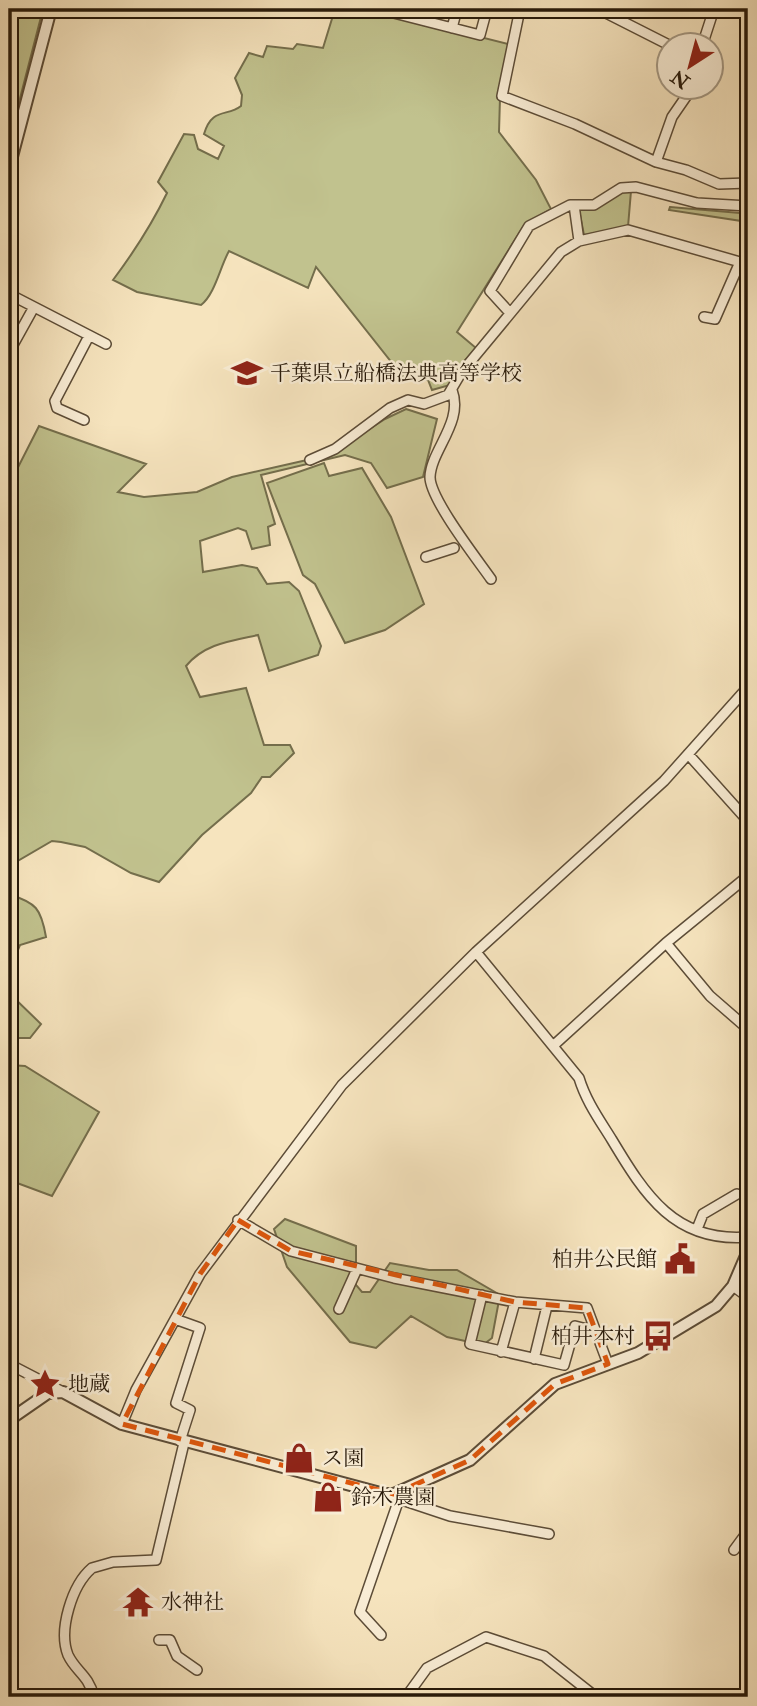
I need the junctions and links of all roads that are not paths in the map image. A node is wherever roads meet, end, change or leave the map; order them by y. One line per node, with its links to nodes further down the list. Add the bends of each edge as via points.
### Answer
1 (51, 9): 18 (street)
2 (378, 9): 10 (street)
3 (428, 9): 11 (street)
4 (457, 9): 13 (street)
5 (487, 9): 13 (street, via 480,36)
6 (520, 9): 17 (street, via 502,96)
7 (598, 9): 15 (street)
8 (714, 9): 14 (street)
9 (741, 9): 12 (street)
10 (398, 10): 11 (street)
11 (425, 20): 13 (street)
12 (748, 23)
13 (452, 28)
14 (707, 32)
15 (656, 38)
16 (682, 102): 17 (street, via 671,117)
17 (656, 162): 19 (street, via 719,184)
18 (9, 168)
19 (748, 183)
20 (574, 205): 21 (street, via 594,205 621,188 636,187 697,203); 22 (street); 26 (street, via 529,226 490,291)
21 (748, 206)
22 (579, 241): 23 (street, via 628,230); 26 (street, via 561,252)
23 (744, 261): 27 (street, via 715,319)
24 (9, 294): 25 (street)
25 (34, 307): 28 (street); 30 (street)
26 (510, 313): 31 (street)
27 (704, 317)
28 (89, 335): 29 (street); 32 (street, via 55,401 57,408)
29 (106, 344)
30 (9, 352)
31 (452, 390): 33 (street, via 424,404 412,399 390,408 335,449); 36 (street, via 456,400 430,476 432,486 454,528)
32 (84, 420)
33 (310, 460)
34 (454, 548): 35 (street)
35 (426, 557)
36 (491, 579)
37 (748, 687): 38 (street)
38 (688, 754): 39 (street); 42 (street)
39 (748, 821)
40 (748, 876): 41 (street)
41 (666, 943): 43 (street, via 710,996); 44 (street)
42 (476, 952): 44 (street); 46 (street, via 342,1084)
43 (748, 1030)
44 (554, 1045): 47 (street, via 579,1078 586,1100 655,1205 672,1219)
45 (737, 1194): 47 (street, via 703,1214)
46 (238, 1220): 50 (street, via 291,1251); 57 (street)
47 (697, 1229): 48 (street, via 728,1239)
48 (748, 1237)
49 (748, 1251): 51 (street)
50 (358, 1269): 52 (street); 56 (street)
51 (733, 1286): 53 (street); 62 (street, via 716,1306 638,1353)
52 (482, 1295): 54 (street); 59 (street, via 470,1345)
53 (748, 1297)
54 (515, 1302): 55 (street); 59 (street)
55 (547, 1306): 58 (street, via 587,1308); 60 (street)
56 (339, 1309)
57 (175, 1319): 65 (street); 66 (street, via 200,1328 176,1403 190,1410)
58 (595, 1331): 60 (street, via 575,1326 564,1365); 62 (street)
59 (501, 1352): 60 (street)
60 (534, 1359)
61 (9, 1364): 63 (street)
62 (608, 1364): 67 (street, via 555,1384 470,1460)
63 (63, 1392): 64 (street, via 48,1393); 65 (street)
64 (9, 1420)
65 (122, 1424): 66 (street)
66 (182, 1442): 67 (street); 74 (street, via 156,1560 92,1568 70,1602 64,1641 69,1658 89,1679)
67 (397, 1496): 69 (street, via 450,1516); 71 (street, via 360,1612)
68 (748, 1531): 70 (street)
69 (549, 1534)
70 (734, 1550)
71 (381, 1635)
72 (159, 1640): 73 (street, via 170,1640 177,1656)
73 (197, 1670)
74 (94, 1697)
75 (406, 1697): 76 (street, via 426,1668 486,1637 544,1656)
76 (596, 1697)
77 (724, 1697): 78 (street)
78 (742, 1697)

